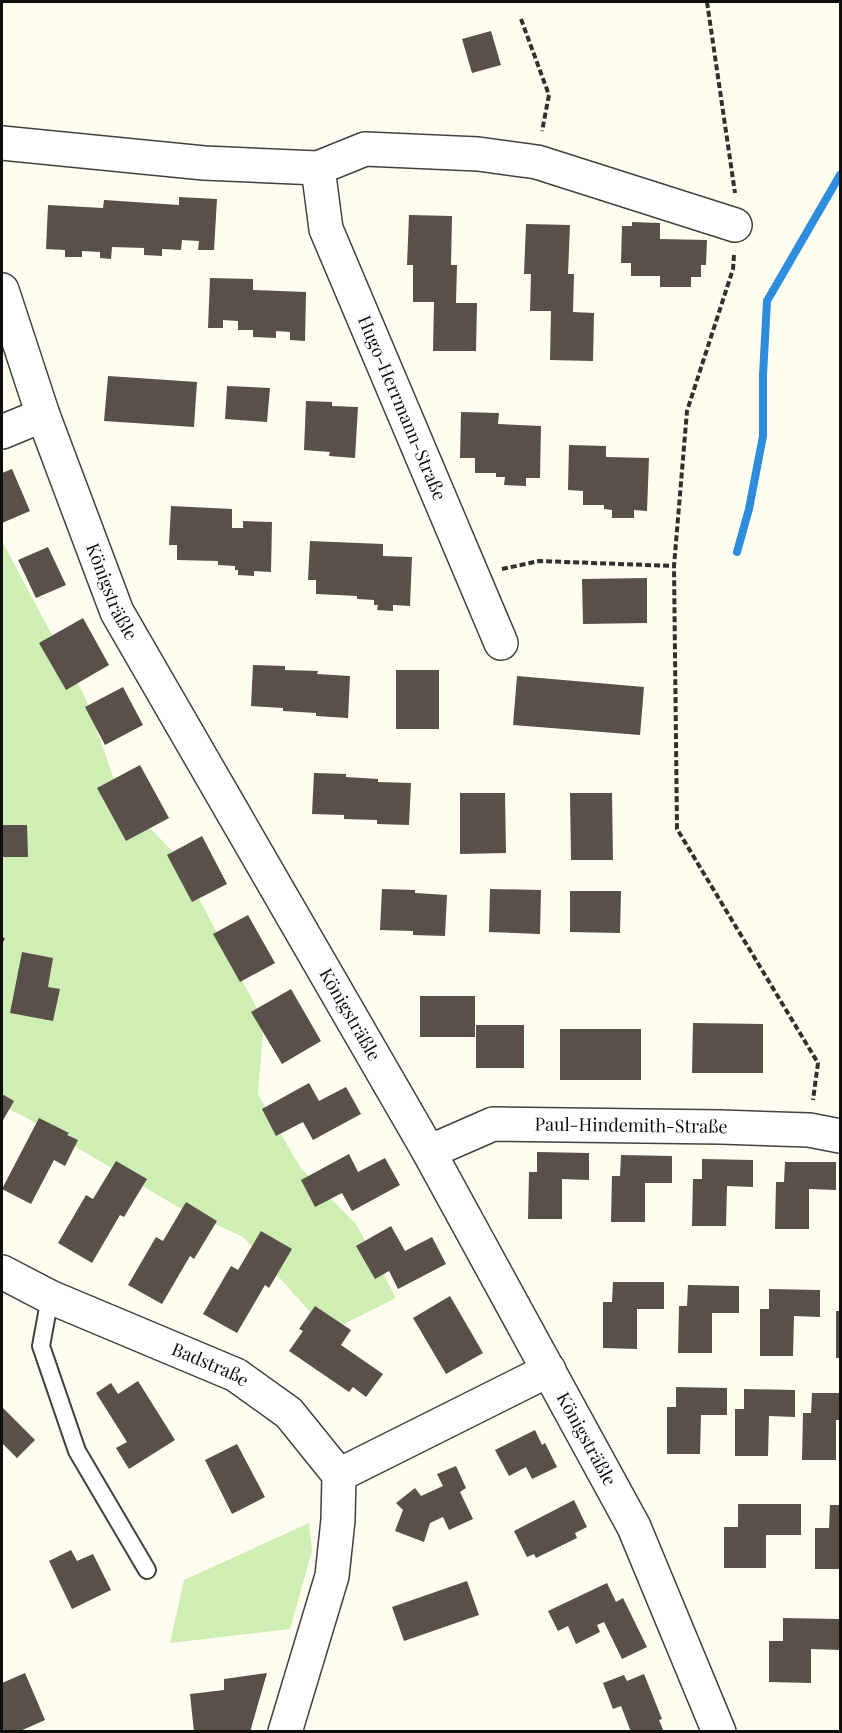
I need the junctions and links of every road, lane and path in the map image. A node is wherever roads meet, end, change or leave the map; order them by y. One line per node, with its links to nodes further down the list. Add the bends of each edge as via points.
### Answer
1 (707, 2): 6 (path, via 735,194)
2 (521, 19): 4 (path, via 549,95)
3 (2, 143): 5 (street, via 204,163)
4 (537, 162): 5 (street, via 478,154 365,148); 6 (street)
5 (318, 168): 11 (street, Hugo-Herrmann-Straße, via 326,229)
6 (735, 225): 10 (path, via 733,269 687,411)
7 (2, 290): 8 (street, Königsträßle)
8 (43, 415): 9 (street); 14 (street, Königsträßle, via 117,612)
9 (2, 432)
10 (674, 566): 11 (path, via 539,561); 13 (path, via 677,829 818,1063)
11 (474, 575): 12 (street, Hugo-Herrmann-Straße)
12 (501, 644)
13 (825, 1133): 14 (street, Paul-Hindemith-Straße, via 721,1127 493,1124)
14 (429, 1152): 17 (street, Königsträßle)
15 (2, 1272): 16 (street, Badstraße)
16 (50, 1297): 18 (street, Badstraße, via 236,1375 289,1413); 19 (lane, via 41,1346 77,1451)
17 (549, 1370): 18 (street); 21 (street, Königsträßle, via 634,1527)
18 (339, 1475): 20 (street, via 332,1576)
19 (147, 1570)
20 (285, 1731)
21 (718, 1731)

